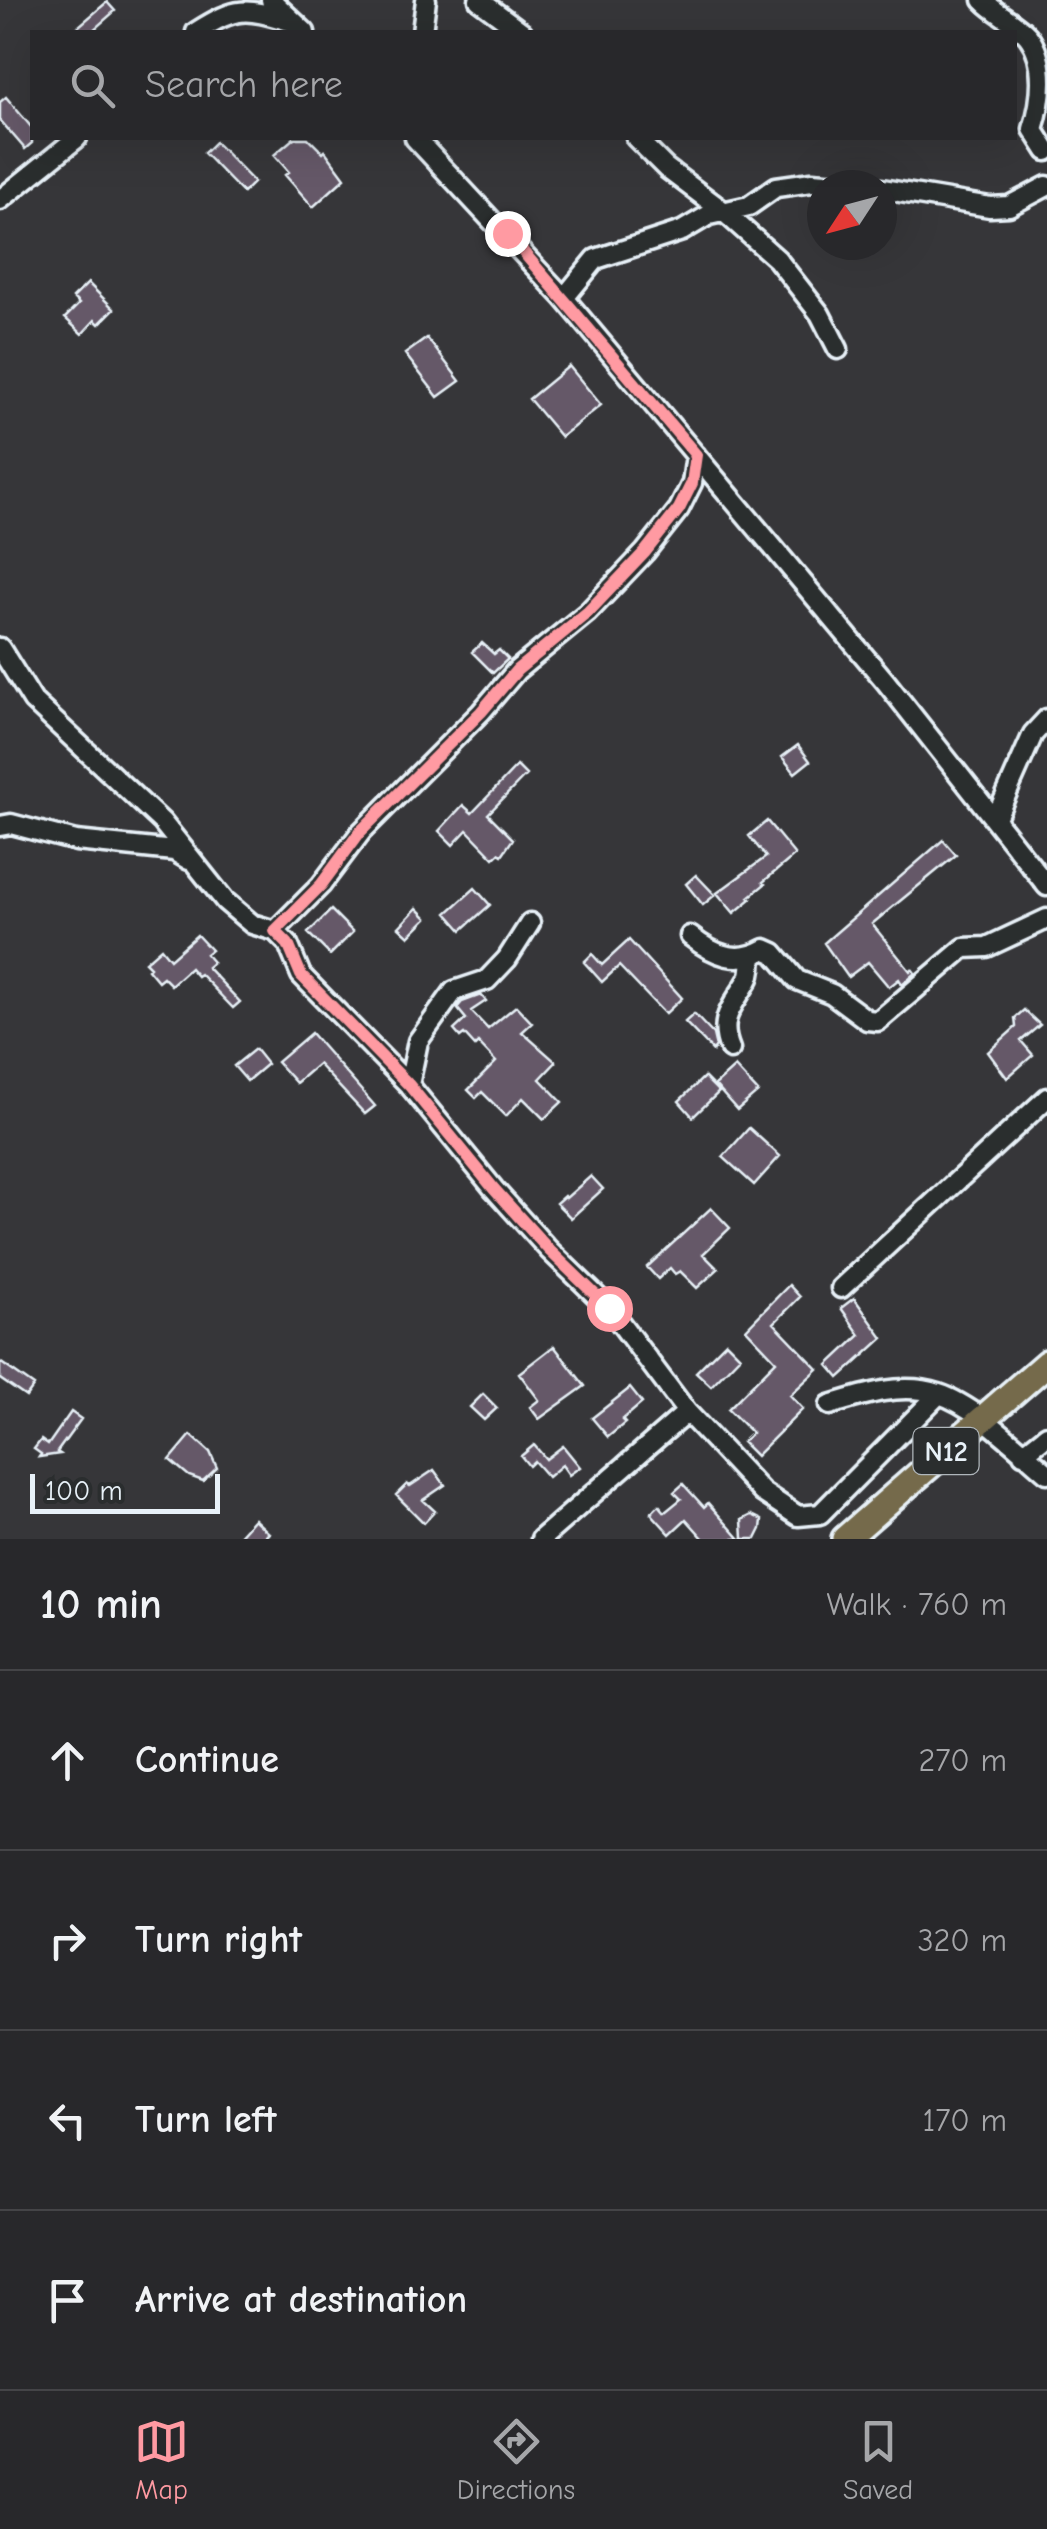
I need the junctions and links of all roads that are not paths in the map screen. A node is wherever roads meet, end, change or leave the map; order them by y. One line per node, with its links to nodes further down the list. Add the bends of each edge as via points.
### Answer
1 (272, 0): 5 (street)
2 (426, 0): 7 (street)
3 (479, 0): 8 (street)
4 (983, 0): 12 (street, via 1029,36 1042,81 1033,129)
5 (299, 27): 6 (street, via 233,11)
6 (200, 30)
7 (422, 30)
8 (519, 30)
9 (75, 140): 16 (street)
10 (417, 140): 18 (street)
11 (638, 140): 17 (street)
12 (1047, 151)
13 (807, 183): 17 (street, via 776,187 749,206)
14 (1047, 186): 15 (street, via 1009,206)
15 (897, 191)
16 (0, 200)
17 (723, 211): 18 (street, via 596,259); 19 (street, via 776,260)
18 (564, 298): 20 (street)
19 (838, 348)
20 (696, 455): 23 (street); 29 (street, via 679,509 645,552 588,612 517,670)
21 (0, 648): 25 (street, via 33,701 162,822)
22 (1047, 719): 23 (street, via 1033,734)
23 (995, 820): 26 (street)
24 (0, 826): 25 (street, via 174,851)
25 (198, 865): 29 (street, via 224,901 252,924)
26 (1047, 886)
27 (1047, 919): 31 (street, via 988,947 964,948 878,1020 796,980 774,953 765,949)
28 (530, 923): 33 (street, via 487,980 454,990 418,1041)
29 (275, 931): 33 (street, via 301,975)
30 (690, 936): 31 (street, via 723,956)
31 (752, 956): 32 (street, via 750,978 728,1017)
32 (730, 1049)
33 (409, 1085): 39 (street, via 494,1189 609,1308)
34 (1047, 1098): 35 (street)
35 (841, 1288)
36 (1047, 1363): 40 (highway, N12)
37 (939, 1394): 38 (street, via 894,1389); 39 (street, via 820,1514 809,1517 762,1492); 40 (street)
38 (830, 1405)
39 (687, 1412): 44 (street)
40 (982, 1420): 42 (street); 45 (highway, N12)
41 (1047, 1435): 42 (street)
42 (1024, 1454): 43 (street)
43 (1047, 1473)
44 (540, 1539)
45 (845, 1539)

